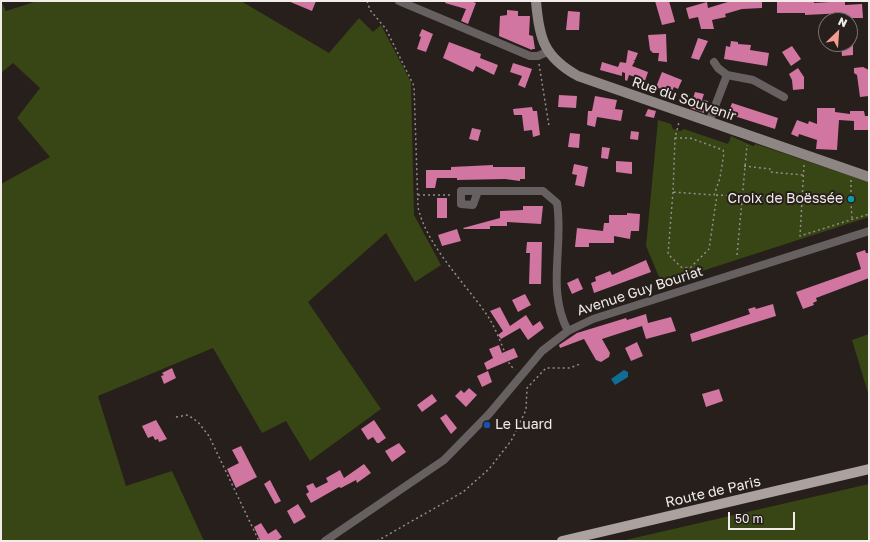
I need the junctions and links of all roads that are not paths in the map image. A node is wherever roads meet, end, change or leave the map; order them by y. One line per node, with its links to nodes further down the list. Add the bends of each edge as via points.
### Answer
1 (399, 1): 3 (street, via 520,53 530,56)
2 (536, 1): 3 (street, Rue du Souvenir)
3 (543, 54): 7 (street, Rue du Souvenir, via 578,76)
4 (714, 62): 5 (street)
5 (727, 75): 6 (street, via 753,80); 7 (street)
6 (784, 97)
7 (709, 122): 8 (street, Rue du Souvenir)
8 (869, 177)
9 (478, 192): 9 (street, via 461,191 461,204 473,204); 11 (street, via 543,191 557,203 559,215 555,281 558,302)
10 (869, 231): 11 (street, Avenue Guy Bouriat, via 592,319)
11 (568, 331): 13 (street, Avenue Guy Bouriat, via 542,351 489,414 444,460)
12 (869, 469): 14 (main road, Route de Paris)
13 (325, 541)
14 (562, 541)

